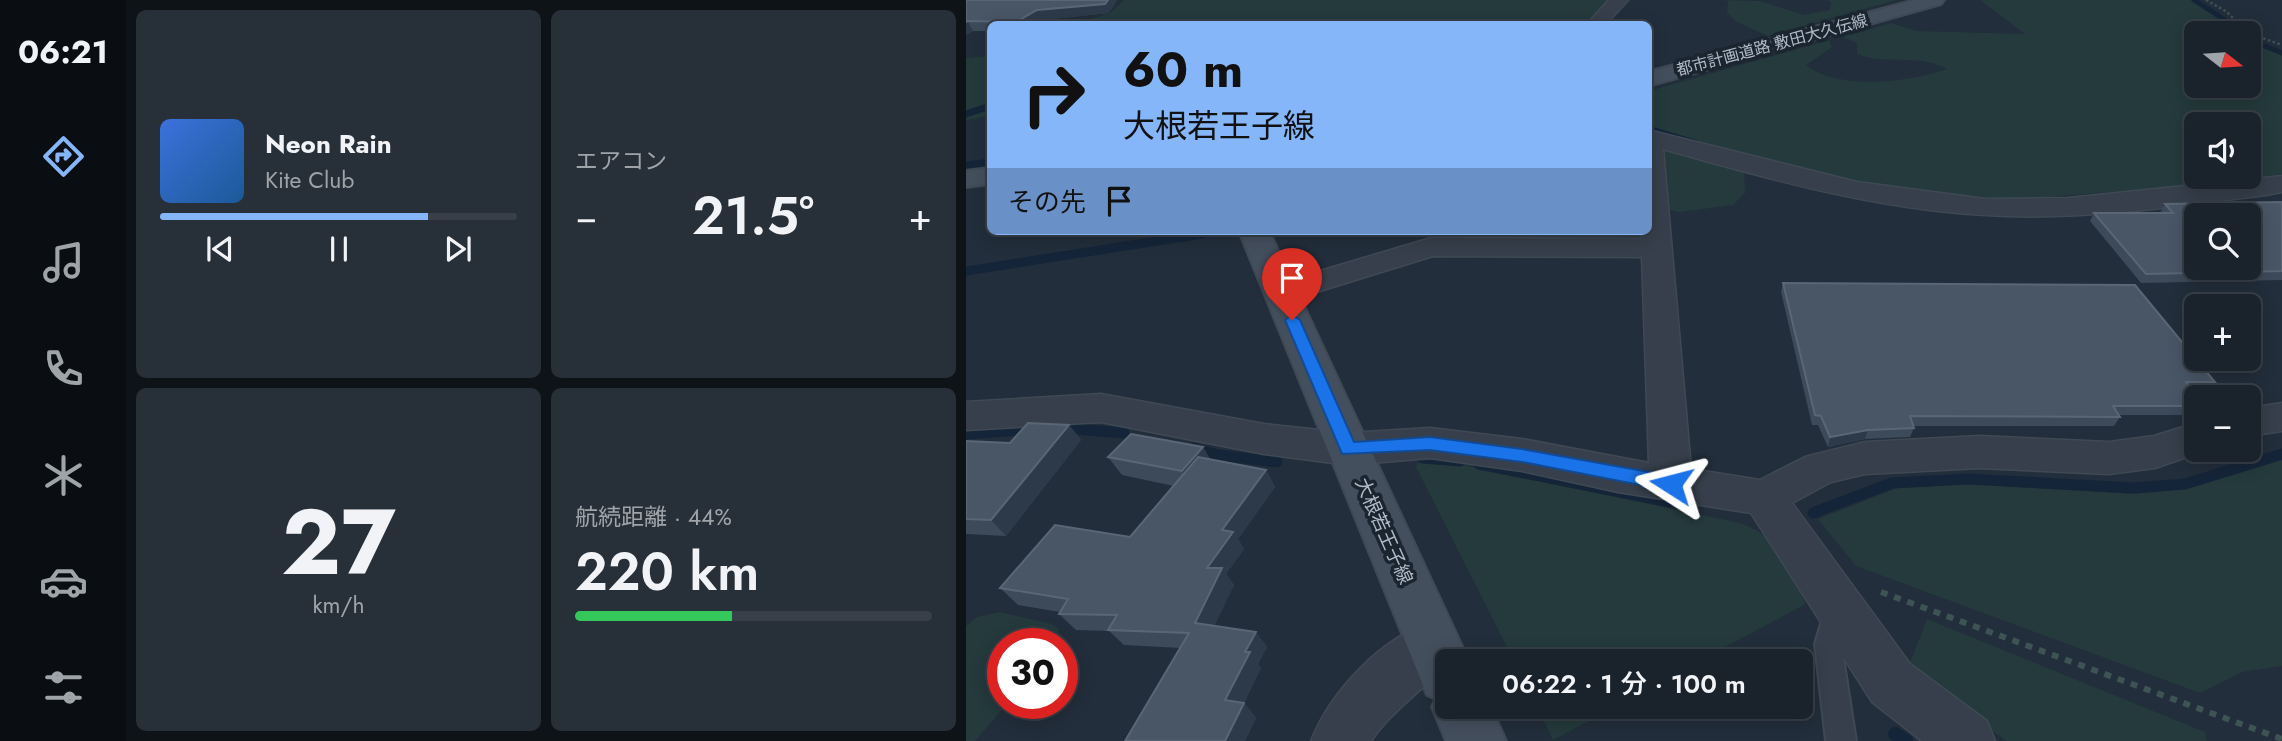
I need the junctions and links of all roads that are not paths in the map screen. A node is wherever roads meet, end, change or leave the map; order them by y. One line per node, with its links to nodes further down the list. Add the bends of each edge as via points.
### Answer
1 (1619, 0): 3 (street)
2 (1936, 0): 4 (street, 都市計画道路 敷田大久伝線)
3 (1599, 21)
4 (1652, 78)
5 (1652, 138): 9 (street, via 1846,189 1986,207 2079,207)
6 (987, 176): 7 (street)
7 (966, 179)
8 (1652, 179): 11 (street)
9 (2282, 184)
10 (1256, 235): 12 (street, 大根若王子線)
11 (1657, 248): 12 (street, via 1431,247); 18 (street)
12 (1281, 293): 17 (street, 大根若王子線)
13 (966, 416): 17 (street, via 1101,408 1264,439)
14 (2282, 417): 15 (street)
15 (2261, 420)
16 (2184, 442): 19 (street, via 2155,453 2109,458 1980,452 1865,458 1820,470)
17 (1348, 449): 18 (street, via 1430,443); 21 (street, 大根若王子線)
18 (1671, 484): 19 (street)
19 (1764, 498): 20 (street)
20 (1857, 598): 26 (lane, via 1828,644); 27 (street, via 1891,683)
21 (1435, 649)
22 (1435, 662): 24 (street, via 1374,690)
23 (1466, 719): 25 (street)
24 (1339, 741)
25 (1476, 741)
26 (1841, 741)
27 (1966, 741)

